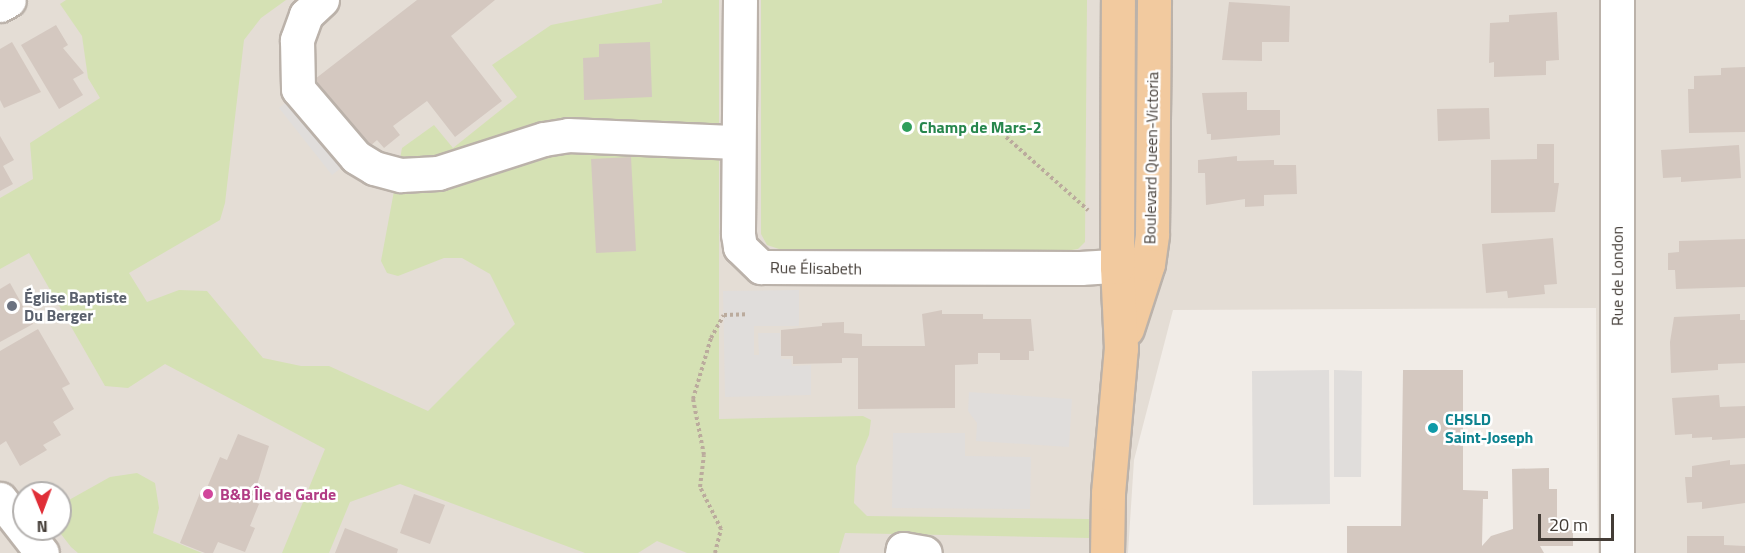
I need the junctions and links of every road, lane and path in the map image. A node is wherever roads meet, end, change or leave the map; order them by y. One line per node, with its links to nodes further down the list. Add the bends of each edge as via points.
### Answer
1 (9, 0): 7 (street)
2 (322, 0): 9 (street, via 306,15 297,39 298,89 356,157 374,168 401,175 438,173 568,135)
3 (740, 0): 9 (street, Rue Élisabeth)
4 (1118, 0): 10 (main road, Boulevard Queen-Victoria)
5 (1154, 0): 10 (main road, Boulevard Queen-Victoria, via 1152,234)
6 (1617, 0): 18 (street, Rue de London)
7 (0, 5)
8 (1006, 136): 10 (path)
9 (738, 142): 11 (street, Rue Élisabeth, via 740,247)
10 (1128, 256): 11 (street, Rue Élisabeth); 17 (main road, Boulevard Queen-Victoria, via 1108,494)
11 (755, 290): 14 (path, via 724,315 711,338 693,399 704,455 700,487 721,529)
12 (0, 499): 13 (street)
13 (42, 553)
14 (715, 553)
15 (902, 553): 16 (street, via 903,549)
16 (925, 553)
17 (1107, 553)
18 (1617, 553)

